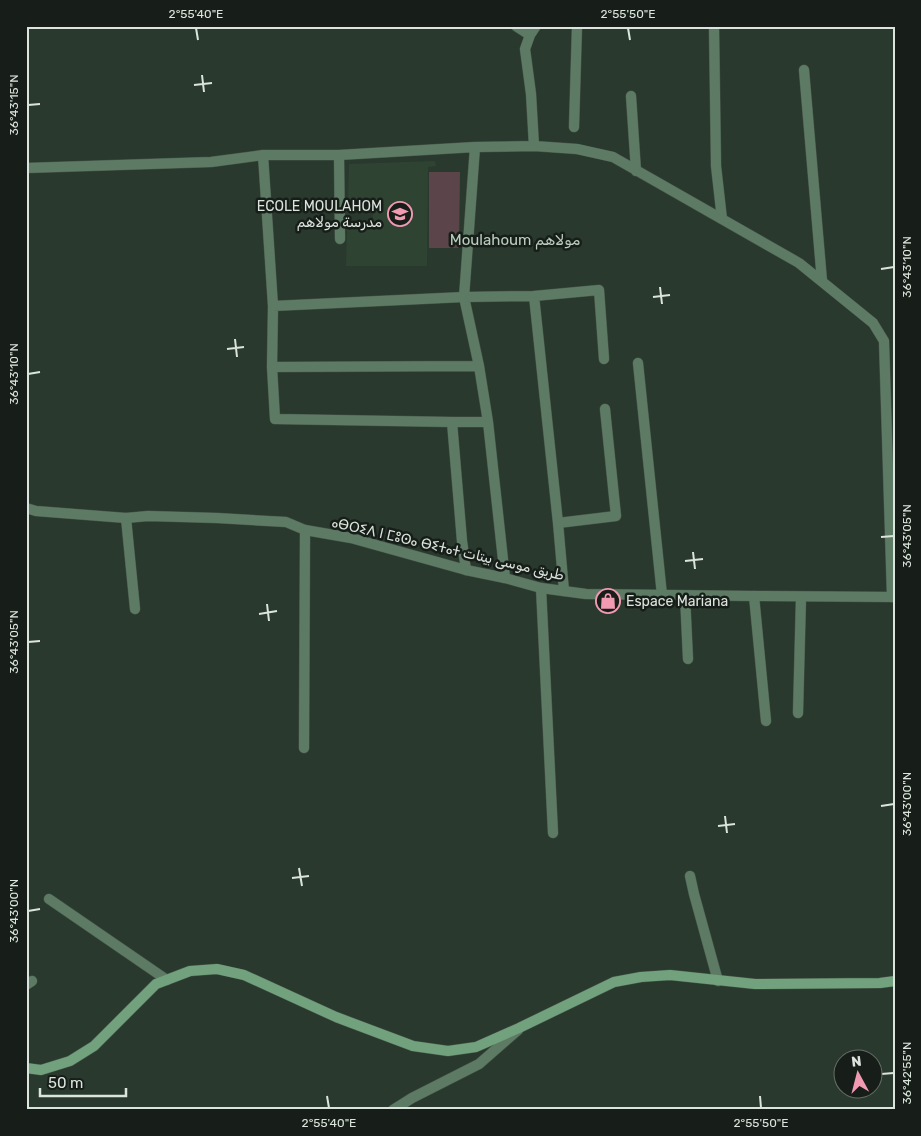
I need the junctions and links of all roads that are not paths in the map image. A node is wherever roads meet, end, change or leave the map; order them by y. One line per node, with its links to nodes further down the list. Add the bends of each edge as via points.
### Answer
1 (516, 26): 4 (street)
2 (577, 26): 7 (street)
3 (714, 26): 14 (street, via 716,166)
4 (533, 31): 8 (street, via 525,50)
5 (804, 70): 16 (street)
6 (630, 96): 13 (street)
7 (574, 127)
8 (534, 146): 9 (street); 13 (street, via 577,149 613,157)
9 (475, 147): 11 (street); 18 (street)
10 (263, 155): 11 (street); 12 (street, via 211,162); 19 (street)
11 (339, 155): 15 (street)
12 (26, 168)
13 (636, 171): 14 (street)
14 (722, 219): 16 (street, via 799,262)
15 (340, 239)
16 (822, 281): 39 (street, via 873,323 884,341)
17 (534, 296): 18 (street); 20 (street, via 599,290); 29 (street)
18 (464, 297): 19 (street); 22 (street)
19 (273, 306): 23 (street)
20 (604, 359)
21 (638, 363): 35 (street)
22 (479, 366): 23 (street); 26 (street)
23 (272, 367): 25 (street, via 275,419)
24 (605, 410): 29 (street, via 616,516)
25 (452, 422): 26 (street); 31 (street)
26 (488, 422): 32 (street)
27 (26, 508): 28 (street, ⴰⴱⵔⵉⴷ ⵏ ⵎⵓⵙⴰ ⴱⵉⵜⴰⵜ طريق موسى بيتات)
28 (126, 518): 30 (street, ⴰⴱⵔⵉⴷ ⵏ ⵎⵓⵙⴰ ⴱⵉⵜⴰⵜ طريق موسى بيتات, via 148,516 286,522); 40 (street)
29 (558, 523): 34 (street)
30 (305, 530): 31 (street, ⴰⴱⵔⵉⴷ ⵏ ⵎⵓⵙⴰ ⴱⵉⵜⴰⵜ طريق موسى بيتات, via 350,538); 44 (street)
31 (466, 570): 32 (street, ⴰⴱⵔⵉⴷ ⵏ ⵎⵓⵙⴰ ⴱⵉⵜⴰⵜ طريق موسى بيتات)
32 (505, 578): 33 (street, ⴰⴱⵔⵉⴷ ⵏ ⵎⵓⵙⴰ ⴱⵉⵜⴰⵜ طريق موسى بيتات)
33 (541, 588): 34 (street, ⴰⴱⵔⵉⴷ ⵏ ⵎⵓⵙⴰ ⴱⵉⵜⴰⵜ طريق موسى بيتات); 45 (street)
34 (564, 591): 35 (street, ⴰⴱⵔⵉⴷ ⵏ ⵎⵓⵙⴰ ⴱⵉⵜⴰⵜ طريق موسى بيتات)
35 (662, 595): 36 (street, ⴰⴱⵔⵉⴷ ⵏ ⵎⵓⵙⴰ ⴱⵉⵜⴰⵜ طريق موسى بيتات)
36 (685, 596): 37 (street, ⴰⴱⵔⵉⴷ ⵏ ⵎⵓⵙⴰ ⴱⵉⵜⴰⵜ طريق موسى بيتات); 41 (street)
37 (754, 596): 38 (street, ⴰⴱⵔⵉⴷ ⵏ ⵎⵓⵙⴰ ⴱⵉⵜⴰⵜ طريق موسى بيتات); 43 (street)
38 (801, 596): 39 (street, ⴰⴱⵔⵉⴷ ⵏ ⵎⵓⵙⴰ ⴱⵉⵜⴰⵜ طريق موسى بيتات); 42 (street)
39 (894, 597)
40 (135, 609)
41 (688, 659)
42 (798, 713)
43 (766, 721)
44 (304, 748)
45 (553, 833)
46 (690, 876): 49 (street)
47 (49, 898): 48 (street)
48 (167, 980): 51 (main road, via 190,971 217,969 244,975 396,1040 448,1051 476,1047); 52 (main road, via 156,984 94,1046 70,1061 41,1070)
49 (718, 981): 50 (main road, via 755,984); 51 (main road, via 670,975 614,982)
50 (895, 981)
51 (519, 1028): 53 (street, via 479,1064)
52 (26, 1068)
53 (393, 1110)

